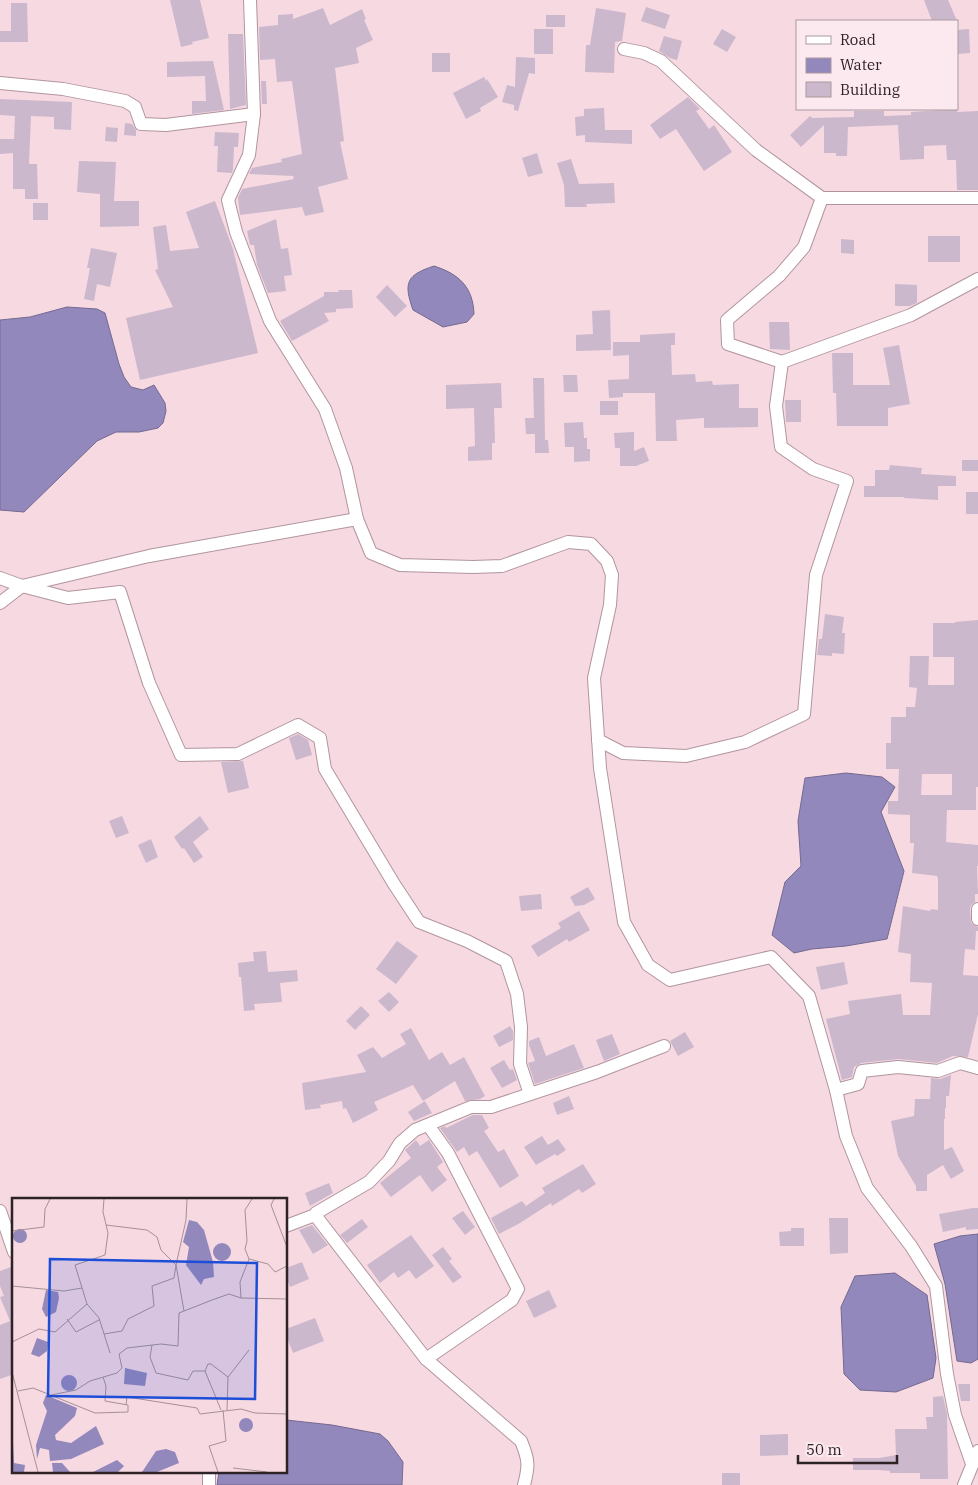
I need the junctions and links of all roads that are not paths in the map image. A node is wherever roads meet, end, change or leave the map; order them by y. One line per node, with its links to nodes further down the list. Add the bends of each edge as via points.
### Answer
1 (250, 0): 4 (street)
2 (624, 49): 5 (street, via 661,61 756,150)
3 (0, 84): 4 (street, via 63,89 125,101 135,107 141,124 166,125)
4 (254, 114): 9 (street, via 249,155 228,200 236,232 270,321 325,409 346,468)
5 (822, 198): 6 (street); 8 (street, via 804,247 779,276 727,320 728,344)
6 (978, 198)
7 (978, 279): 8 (street, via 911,315)
8 (782, 362): 13 (street, via 776,406 781,447 813,469 847,481 816,575 804,714 745,742 686,756 623,753)
9 (357, 519): 11 (street, via 149,556); 13 (street, via 370,552 400,566 502,566 568,542 591,544 607,561 612,575 610,605 594,678)
10 (0, 578): 11 (street)
11 (22, 586): 12 (street); 19 (street, via 68,598 120,592 149,683 181,756 238,754 298,725 320,738 325,769 419,922 506,961 517,994 521,1027 520,1064)
12 (0, 603)
13 (598, 740): 18 (street, via 624,922 648,965 670,980 771,957 809,996)
14 (978, 909): 15 (street)
15 (978, 919)
16 (664, 1046): 19 (street)
17 (978, 1068): 18 (street, via 960,1063 938,1071 898,1067 862,1071 858,1084)
18 (836, 1090): 27 (street, via 846,1136 867,1188 911,1246 936,1286 946,1374 955,1415)
19 (530, 1094): 20 (street, via 491,1107 471,1107)
20 (428, 1125): 22 (street, via 415,1130 400,1143 389,1161 369,1182); 25 (street, via 448,1153 518,1289 512,1300)
21 (0, 1211): 24 (street)
22 (315, 1215): 23 (street); 25 (street)
23 (288, 1225)
24 (12, 1246)
25 (426, 1358): 30 (street, via 521,1441 529,1467)
26 (978, 1451): 27 (street)
27 (972, 1464): 31 (street)
28 (209, 1472): 29 (street)
29 (209, 1485)
30 (524, 1485)
31 (964, 1485)

